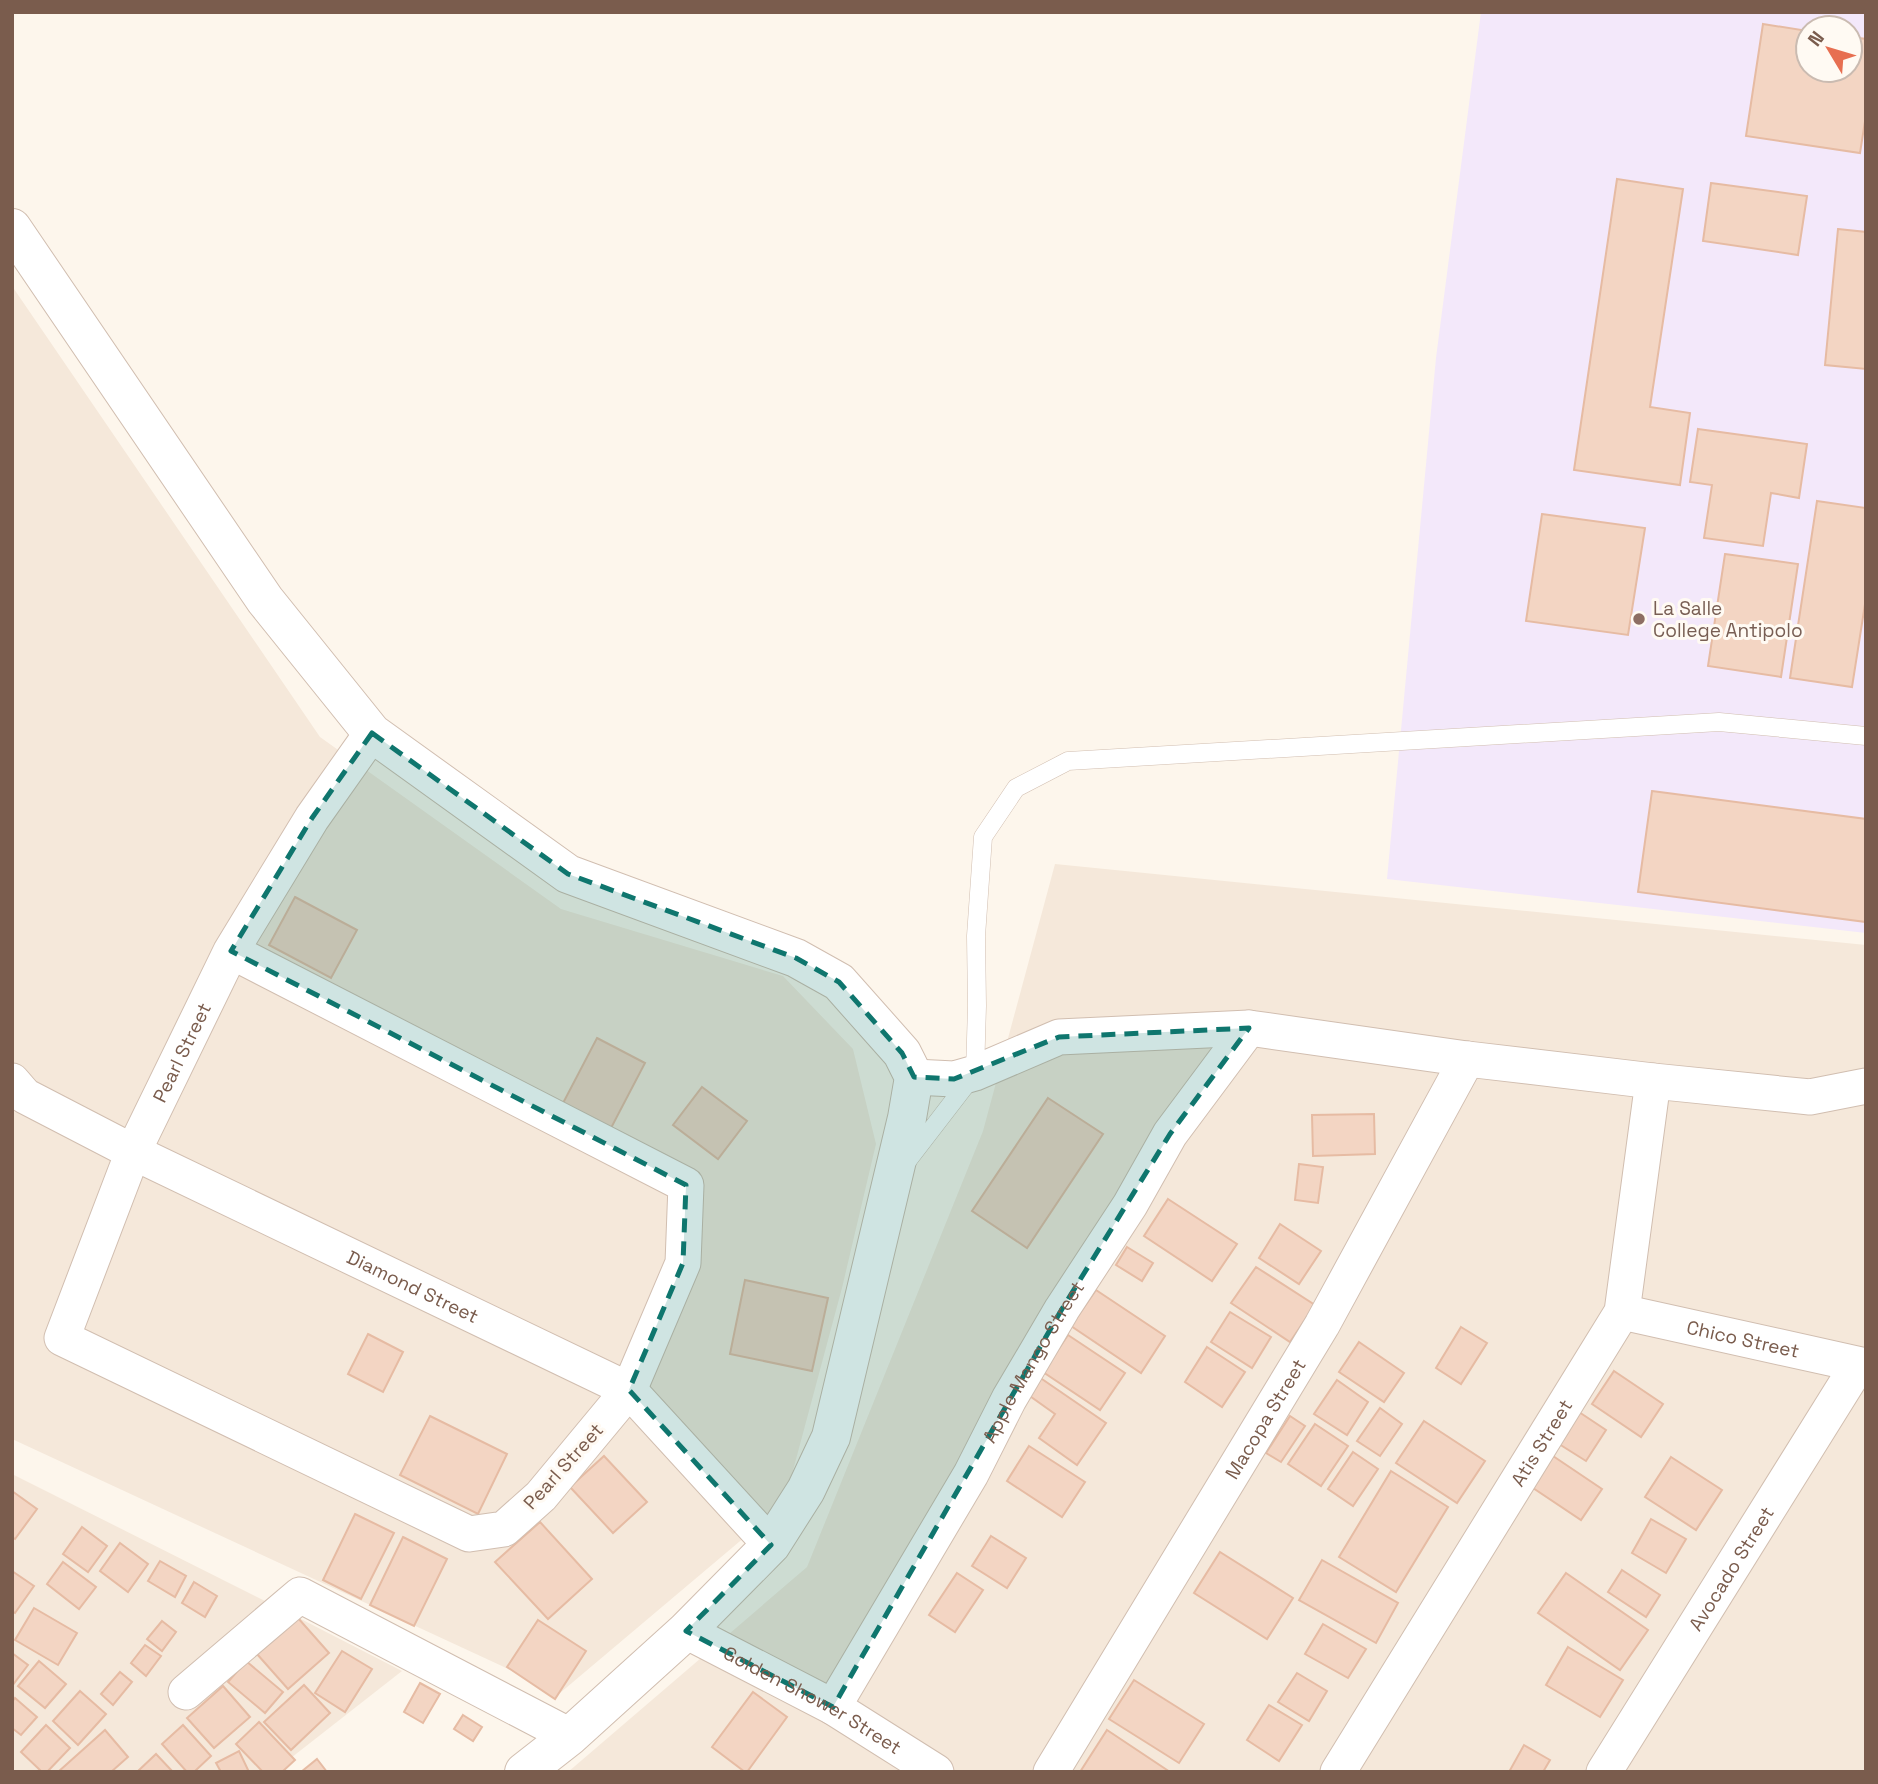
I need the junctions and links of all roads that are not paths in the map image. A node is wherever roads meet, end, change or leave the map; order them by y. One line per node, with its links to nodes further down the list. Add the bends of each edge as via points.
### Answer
1 (12, 228): 2 (street, via 265,600)
2 (372, 733): 4 (street, Pearl Street, via 312,818); 8 (street, via 568,874 796,958 839,982 902,1053)
3 (1866, 736): 7 (lane, via 1719,722 1068,761 1016,788 983,837 976,936)
4 (231, 951): 14 (street, Pearl Street); 18 (street, Pearl Street, via 686,1185 683,1263)
5 (1249, 1028): 6 (street); 7 (street, via 1059,1037); 22 (street, Apple Mango Street, via 1170,1134 1062,1309)
6 (1467, 1059): 10 (street); 26 (street, Macopa Street, via 1322,1325)
7 (975, 1073): 8 (street, via 954,1079); 15 (lane)
8 (914, 1077): 15 (street)
9 (12, 1081): 14 (street, Diamond Street, via 25,1096)
10 (1653, 1081): 12 (street); 16 (street, Atis Street)
11 (1866, 1086): 12 (street)
12 (1810, 1097): 13 (street)
13 (1866, 1110)
14 (134, 1152): 18 (street, Diamond Street); 18 (street, Pearl Street, via 62,1338 469,1534 504,1529 541,1496)
15 (890, 1182): 19 (street, via 831,1437 806,1490)
16 (1622, 1312): 17 (street, Chico Street); 27 (street, Atis Street)
17 (1862, 1366): 28 (street, Avocado Street)
18 (629, 1390): 19 (street, Diamond Street)
19 (771, 1545): 20 (street)
20 (686, 1631): 22 (street, Golden Shower Street); 23 (street)
21 (186, 1692): 23 (street, via 300,1595)
22 (833, 1707): 25 (street, Golden Shower Street)
23 (570, 1736): 24 (street)
24 (524, 1772)
25 (936, 1772)
26 (1051, 1772)
27 (1338, 1772)
28 (1604, 1772)

